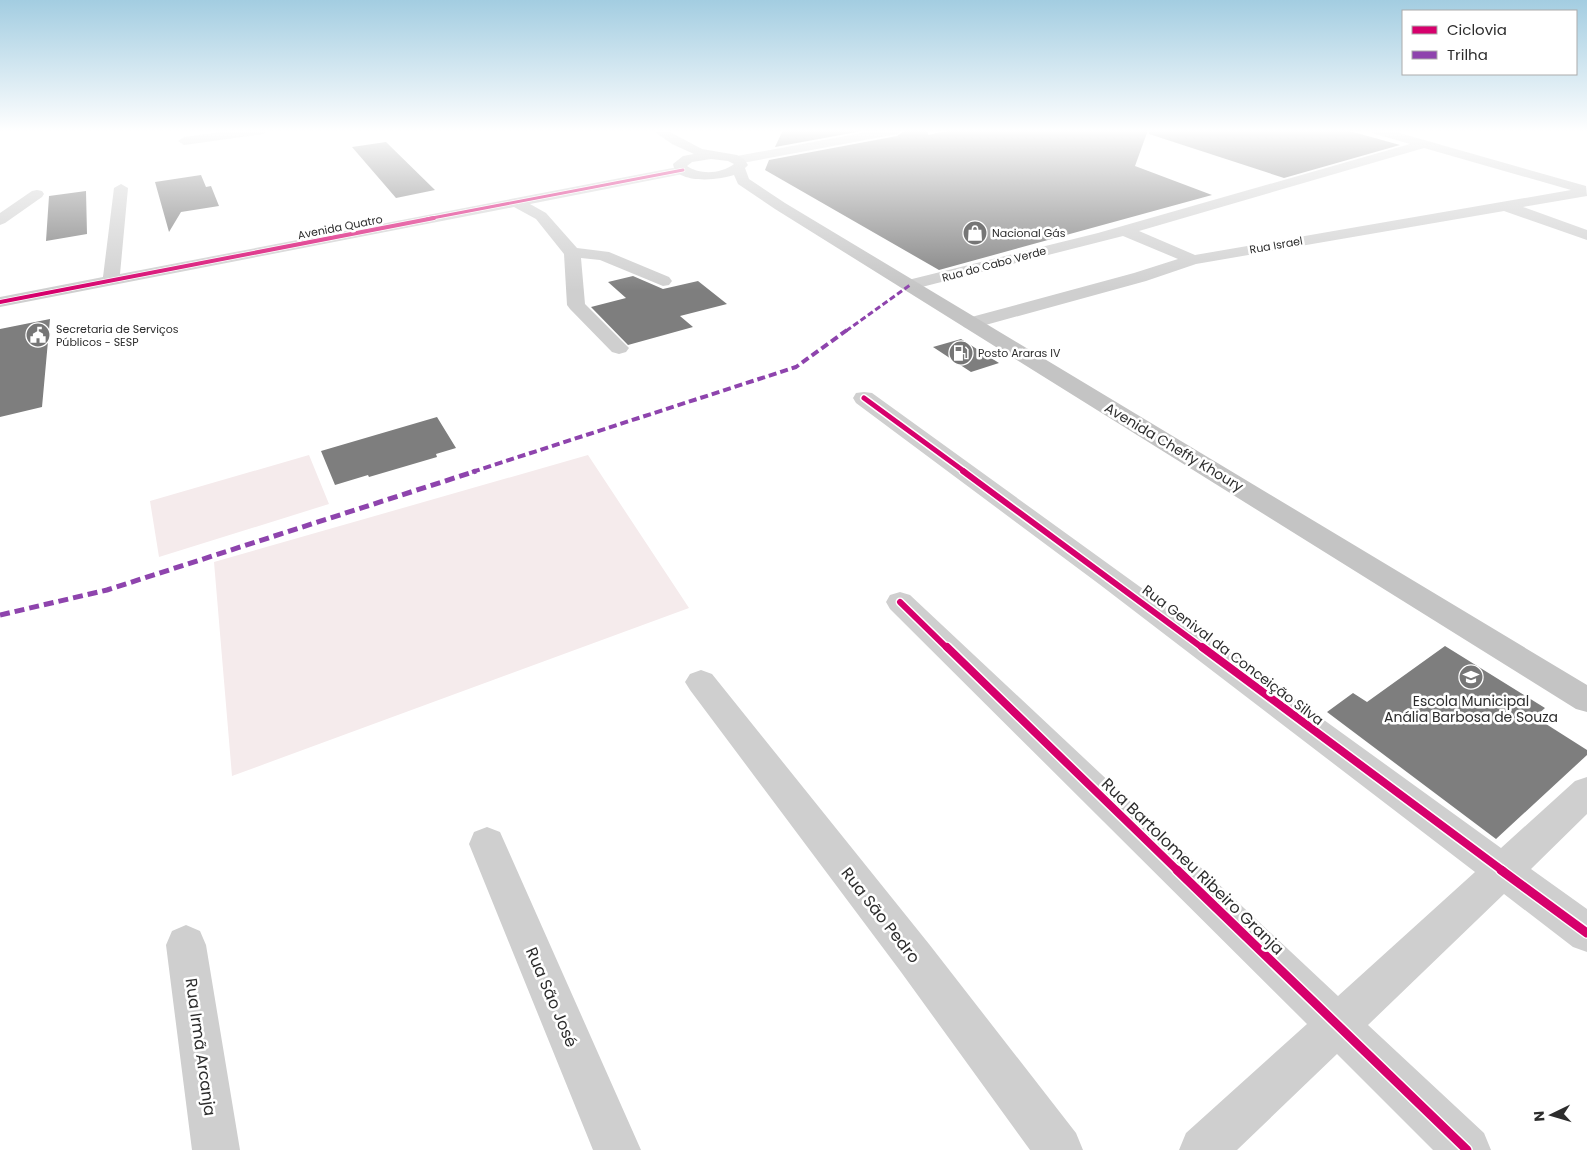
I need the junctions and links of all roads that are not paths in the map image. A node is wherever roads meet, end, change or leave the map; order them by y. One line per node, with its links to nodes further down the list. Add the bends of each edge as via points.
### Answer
1 (607, 184): 10 (street, Avenida Quatro)
2 (732, 184): 9 (main road)
3 (747, 184): 9 (main road)
4 (1284, 184): 15 (street, Rua do Cabo Verde)
5 (1559, 184): 7 (street)
6 (120, 188): 20 (street)
7 (1587, 192): 12 (street, Rua Israel)
8 (37, 194): 14 (street)
9 (761, 194): 21 (main road, Avenida Cheffy Khoury)
10 (558, 195): 11 (street, Avenida Quatro); 13 (street)
11 (518, 202): 13 (street); 20 (street, Avenida Quatro)
12 (1505, 206): 16 (street); 18 (street, Rua Israel)
13 (536, 213): 17 (street)
14 (0, 220)
15 (1122, 230): 18 (street); 21 (street, Rua do Cabo Verde)
16 (1587, 235)
17 (572, 254): 19 (street, via 603,255); 24 (street, via 576,304)
18 (1193, 260): 23 (street, Rua Israel)
19 (662, 280)
20 (111, 281): 22 (street, Avenida Quatro)
21 (910, 285): 23 (main road, Avenida Cheffy Khoury)
22 (0, 302)
23 (971, 323): 28 (main road, Avenida Cheffy Khoury)
24 (618, 348)
25 (864, 398): 31 (street, Rua Genival da Conceição Silva)
26 (900, 602): 34 (street, Rua Bartolomeu Ribeiro Granja)
27 (701, 682): 37 (street, Rua São Pedro)
28 (1587, 700)
29 (1587, 792): 31 (street)
30 (487, 844): 36 (street, Rua São José)
31 (1503, 870): 32 (street, Rua Genival da Conceição Silva); 34 (street)
32 (1587, 933)
33 (186, 945): 35 (street, Rua Irmã Arcanja)
34 (1338, 1025): 38 (street); 39 (street, Rua Bartolomeu Ribeiro Granja)
35 (216, 1150)
36 (616, 1150)
37 (1059, 1150)
38 (1203, 1150)
39 (1467, 1150)

